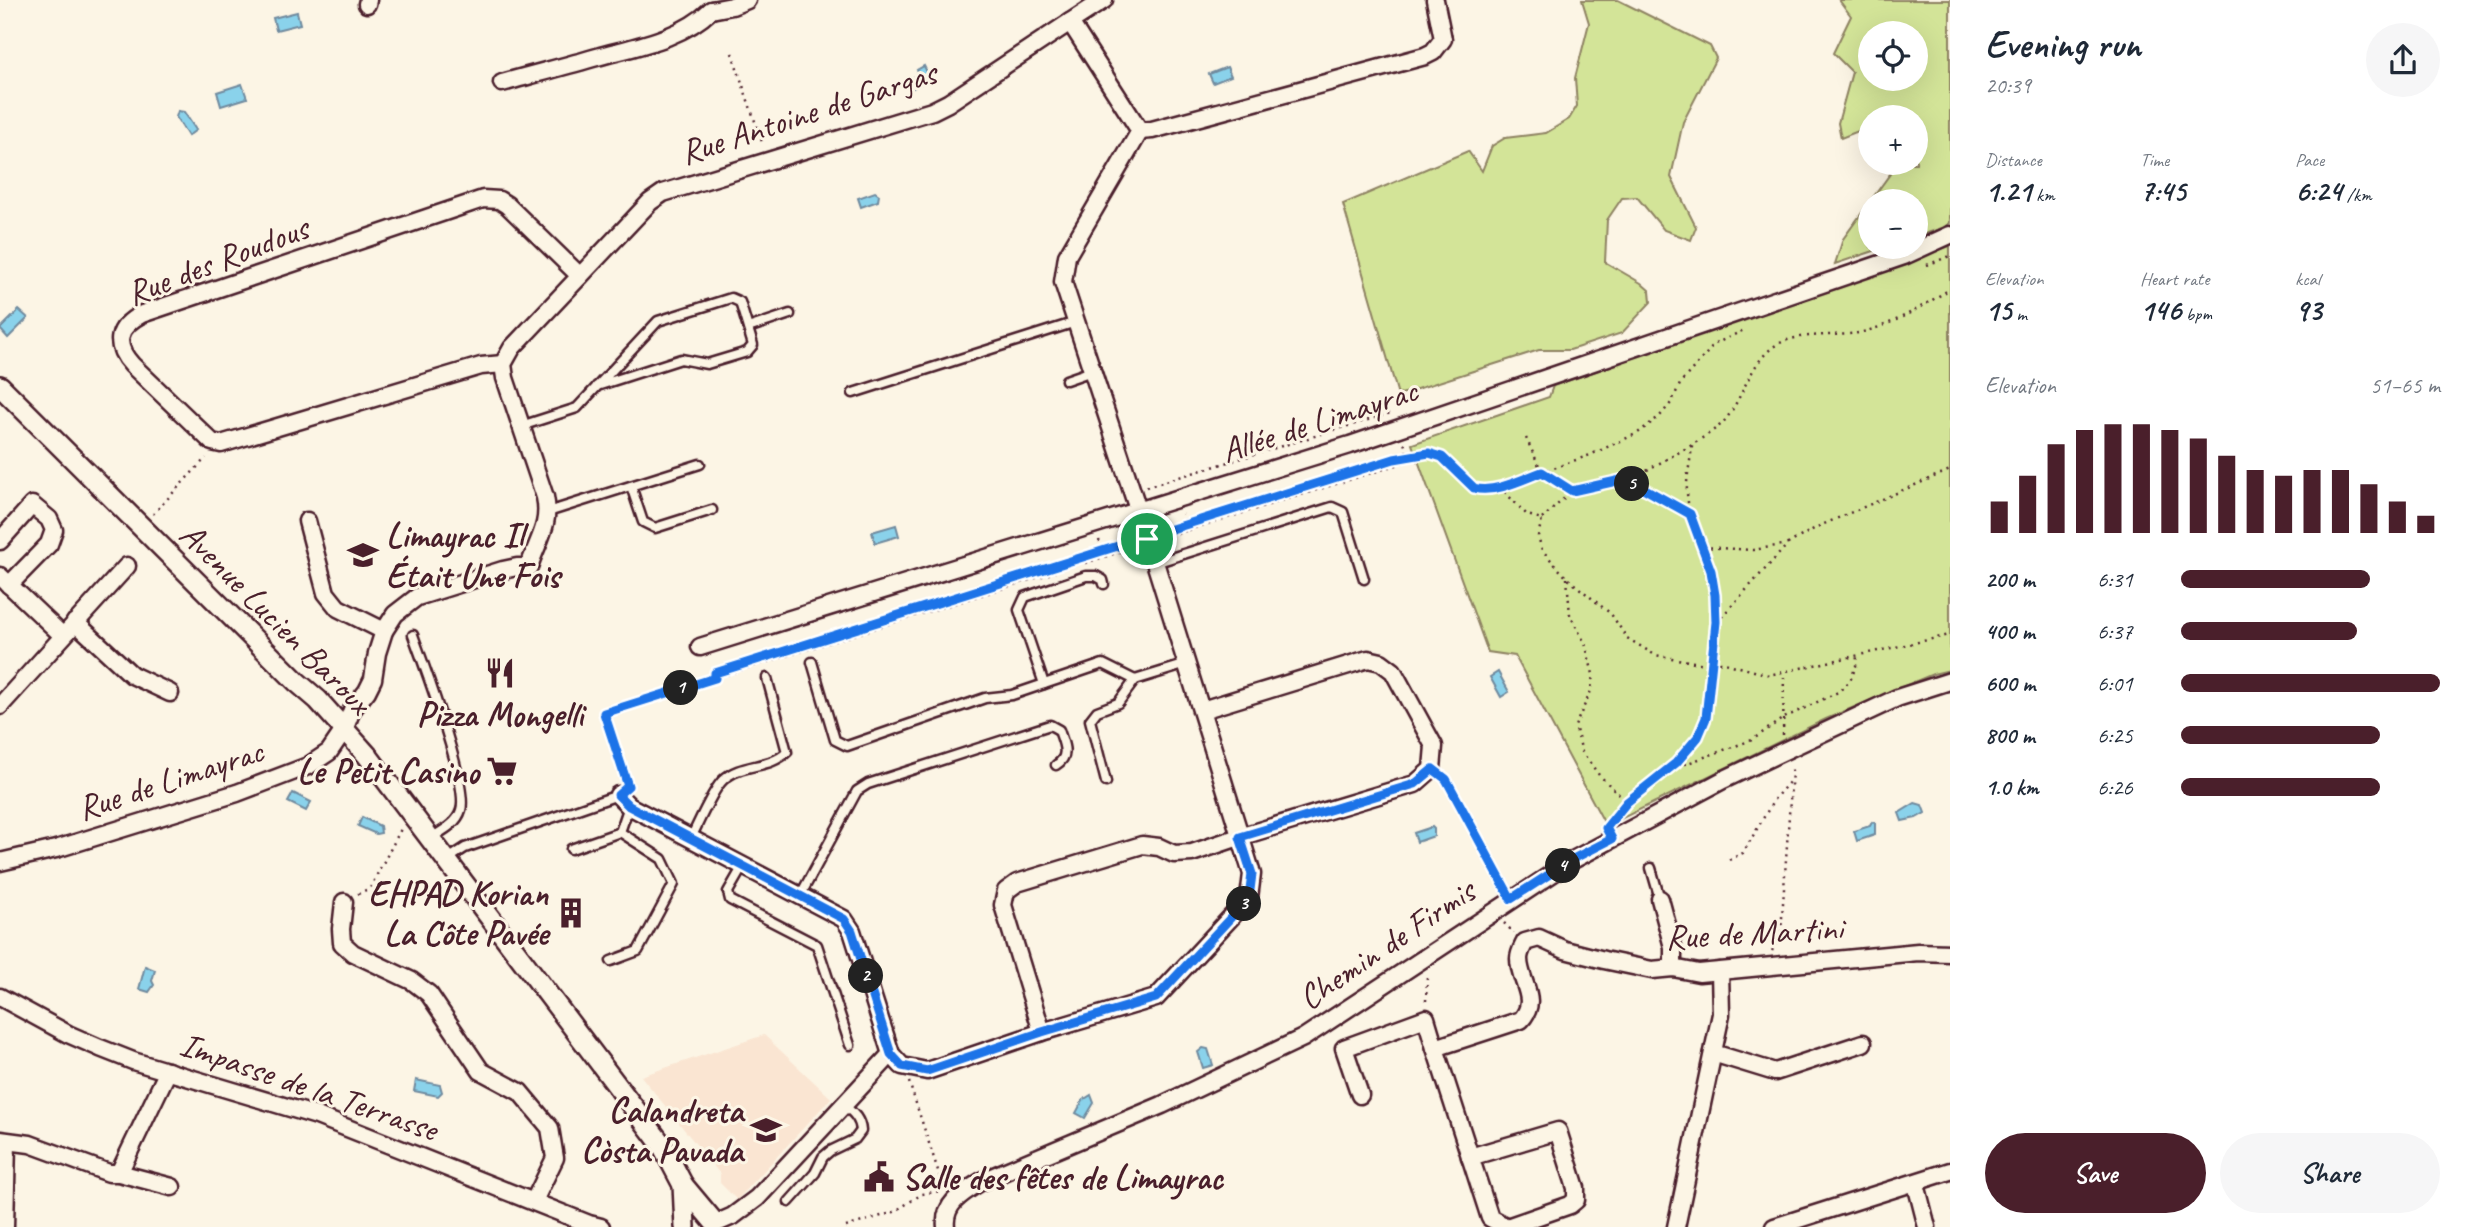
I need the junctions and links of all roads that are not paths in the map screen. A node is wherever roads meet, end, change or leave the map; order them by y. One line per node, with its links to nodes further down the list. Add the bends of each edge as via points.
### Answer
1 (747, 0): 4 (street, via 732,6)
2 (1104, 0): 5 (street, Rue Antoine de Gargas)
3 (1435, 0): 7 (street, via 1443,39 1425,56)
4 (709, 5): 6 (street, via 699,22 654,42)
5 (1070, 22): 7 (street); 9 (street, Rue Antoine de Gargas, via 932,111 663,193 650,201)
6 (502, 83)
7 (1140, 131): 11 (street, via 1067,256 1063,282)
8 (1950, 235): 23 (street, Allée de Limayrac, via 1904,256 1525,386)
9 (580, 276): 13 (street, Rue Antoine de Gargas, via 512,348); 13 (street, Rue des Roudous, via 507,205 484,199 134,318 120,338 124,356 212,442 221,444 481,366)
10 (790, 314): 12 (lane)
11 (1076, 322): 14 (street); 18 (lane)
12 (748, 328): 17 (lane, via 753,345 747,352 707,364 681,359); 17 (lane, via 740,302 731,298 658,321)
13 (503, 364): 19 (street)
14 (1092, 371): 15 (lane); 23 (street)
15 (1066, 380)
16 (0, 386): 46 (street, Avenue Lucien Baroux)
17 (597, 386): 19 (lane, via 577,408)
18 (853, 393)
19 (521, 426): 24 (street)
20 (700, 464): 21 (lane)
21 (631, 486): 22 (lane, via 643,522 655,528); 24 (lane)
22 (712, 510)
23 (1138, 510): 27 (street); 36 (street, Allée de Limayrac)
24 (548, 512): 33 (street, via 529,567 517,566 417,597 395,614)
25 (307, 522): 33 (street, via 326,593 338,608)
26 (0, 541): 30 (street, via 32,505 49,519 54,530 49,544)
27 (1155, 563): 29 (lane, via 1332,506 1343,512); 38 (street)
28 (127, 566): 32 (street)
29 (1364, 579)
30 (5, 580): 35 (street)
31 (1104, 584): 42 (lane, via 1096,576 1086,576 1025,597 1019,610)
32 (75, 622): 35 (street); 43 (street, via 132,675)
33 (384, 631): 46 (street, Rue de Limayrac, via 373,680)
34 (413, 635): 52 (lane, via 464,798 453,823)
35 (63, 636): 44 (street)
36 (700, 647)
37 (812, 662): 42 (lane, via 835,740 847,746 985,698)
38 (1187, 664): 40 (lane); 45 (street)
39 (767, 678): 53 (lane, via 788,752 779,760 722,780)
40 (1135, 680): 42 (lane, via 1103,664); 48 (lane, via 1118,703 1097,711 1090,720)
41 (1950, 681): 93 (street, Chemin de Firmis, via 1897,698 1784,751 1573,859 1303,1038 1162,1105 982,1181 955,1199)
42 (1044, 684)
43 (170, 692)
44 (0, 706)
45 (1202, 710): 51 (street); 51 (street, via 1368,659 1393,671 1434,746 1433,769 1415,784)
46 (344, 730): 52 (street, Avenue Lucien Baroux); 56 (street, Rue de Limayrac, via 328,752 297,771 56,849)
47 (1056, 765): 59 (lane, via 1066,751 1059,730 1050,725 868,784 857,791)
48 (1106, 782)
49 (624, 800): 50 (lane); 53 (street); 55 (lane, via 465,848)
50 (620, 832): 54 (lane); 63 (lane, via 662,859 674,884 638,951)
51 (1240, 837): 67 (street, via 1252,874 1249,898 1156,998); 67 (street, via 1192,853 1174,854 1142,845 1017,883 1006,891 1003,905)
52 (431, 838): 55 (street, Avenue Lucien Baroux)
53 (691, 838): 57 (street)
54 (571, 849)
55 (446, 860): 81 (street, Avenue Lucien Baroux, via 662,1145)
56 (0, 862)
57 (743, 866): 59 (street); 69 (lane, via 728,892 730,900 817,945)
58 (1651, 868): 60 (lane)
59 (800, 896): 72 (street, via 844,919 852,931)
60 (1660, 899): 64 (street, via 1673,947)
61 (344, 902): 84 (street, via 342,943 429,994 481,1070 520,1091 550,1128 555,1158)
62 (1950, 953): 65 (street, Rue de Martini)
63 (611, 961)
64 (1673, 968): 65 (street, Rue de Martini); 70 (street, Rue de Martini, via 1652,970 1604,960 1539,938 1525,942 1519,955 1530,1000 1528,1012 1521,1020)
65 (1720, 971): 71 (street, via 1721,1014)
66 (0, 997): 73 (street, Impasse de la Terrasse, via 79,1039)
67 (1042, 1032): 72 (street, via 927,1071)
68 (1863, 1043): 71 (street, via 1776,1072)
69 (850, 1045)
70 (1435, 1048): 74 (street, via 1426,1018 1344,1048); 77 (street)
71 (1713, 1053): 94 (street)
72 (897, 1060): 75 (street)
73 (168, 1071): 79 (street); 84 (street, Impasse de la Terrasse, via 317,1116)
74 (1360, 1095)
75 (843, 1104): 83 (street); 85 (lane, via 856,1116 861,1131 830,1151)
76 (3, 1141): 79 (street, via 30,1144); 88 (street)
77 (1470, 1157): 87 (street, via 1490,1218); 87 (street, via 1558,1131 1576,1200)
78 (1950, 1171): 80 (street)
79 (119, 1173): 82 (street)
80 (1916, 1184): 95 (street); 96 (street)
81 (683, 1185): 86 (street, Avenue Lucien Baroux); 90 (street, Avenue Lucien Baroux)
82 (172, 1187)
83 (757, 1198): 86 (street); 92 (street)
84 (534, 1201): 89 (street, Impasse de la Terrasse)
85 (789, 1202)
86 (719, 1224): 91 (street)
87 (1515, 1226)
88 (5, 1227)
89 (601, 1227)
90 (685, 1227)
91 (691, 1227)
92 (741, 1227)
93 (946, 1227)
94 (1676, 1227)
95 (1774, 1227)
96 (1927, 1227)

